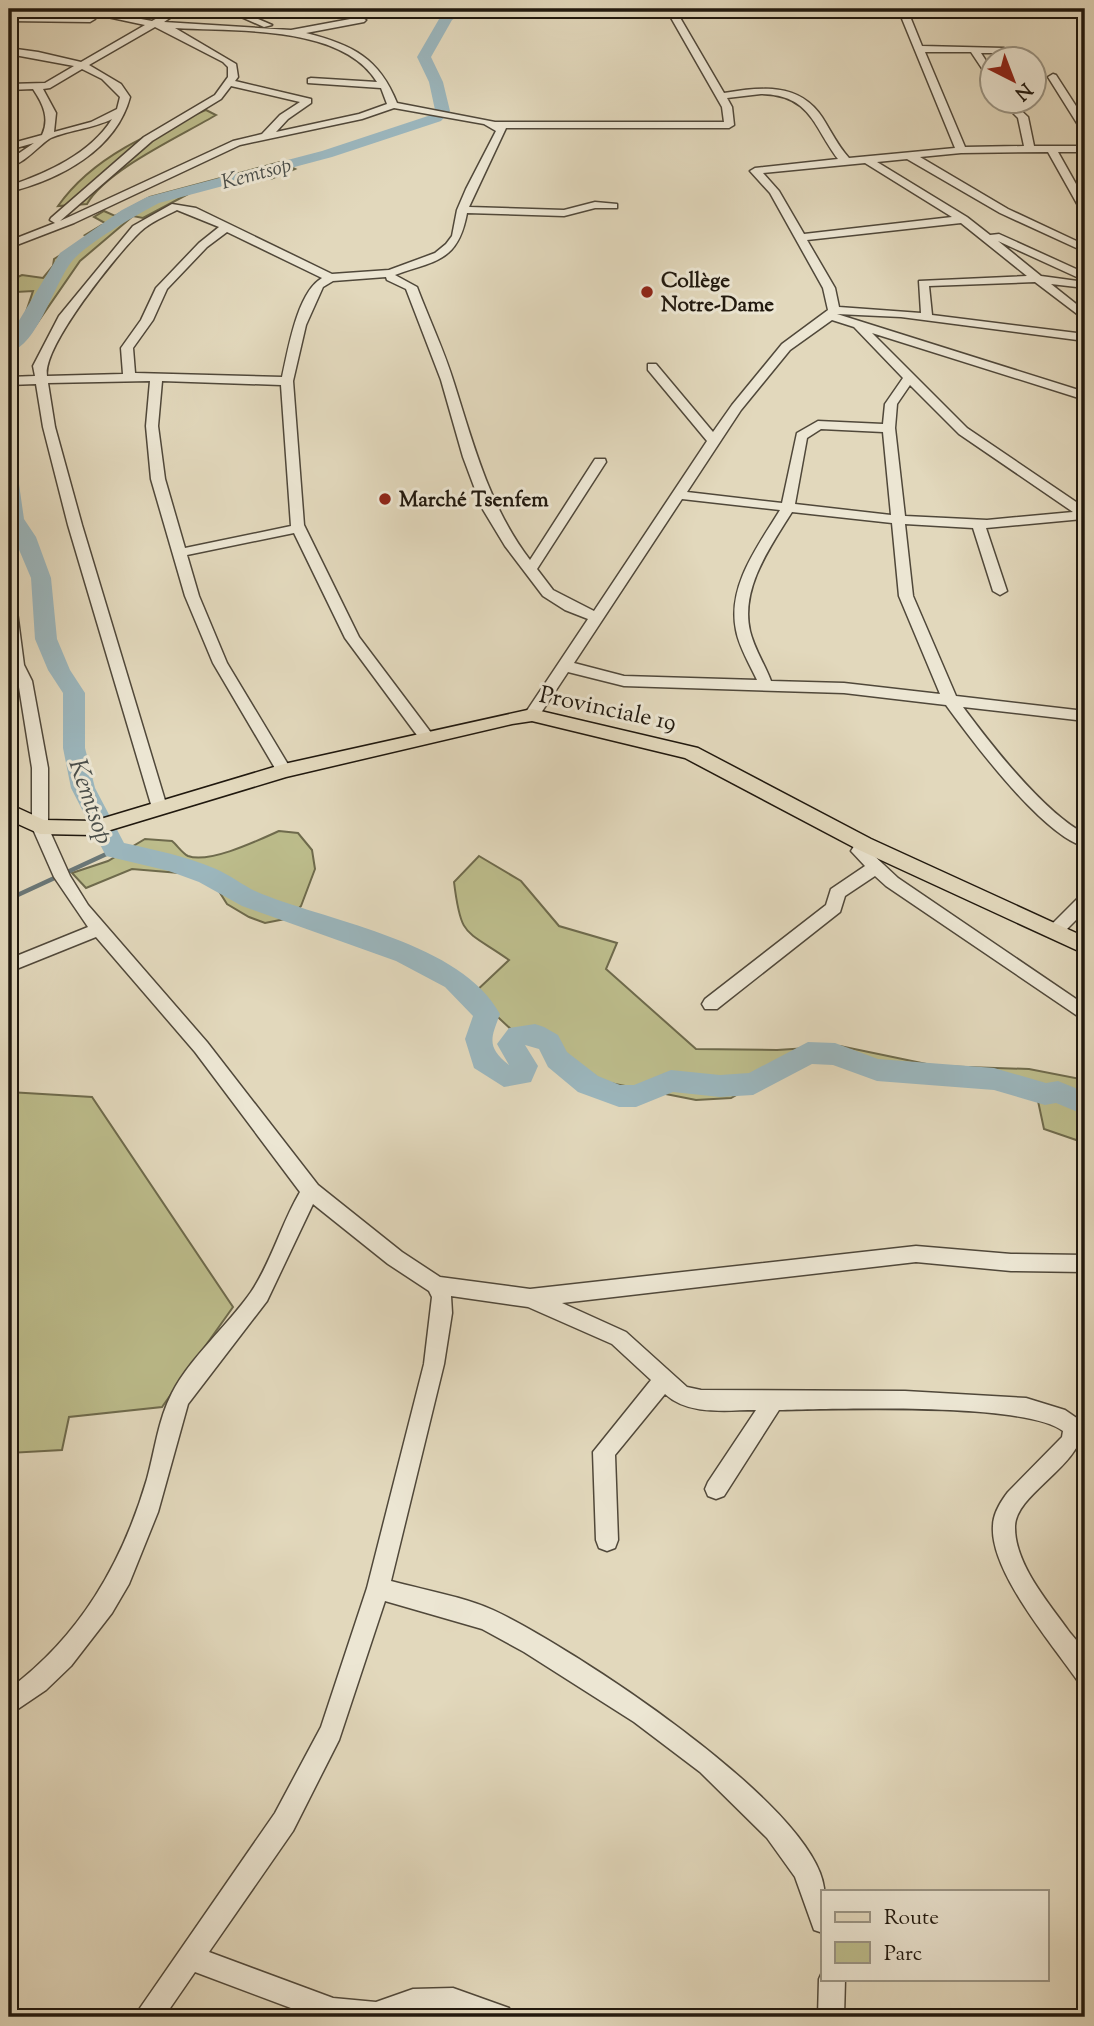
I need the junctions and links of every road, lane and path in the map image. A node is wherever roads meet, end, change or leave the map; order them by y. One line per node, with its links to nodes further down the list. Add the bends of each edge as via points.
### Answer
1 (74, 9): 8 (street)
2 (179, 9): 9 (street)
3 (229, 9): 10 (street)
4 (671, 9): 23 (street)
5 (902, 9): 11 (street)
6 (9, 18): 8 (street)
7 (361, 20): 10 (street)
8 (125, 21): 9 (street)
9 (158, 24): 10 (street); 16 (street); 19 (street, via 226,60 233,66)
10 (291, 33): 20 (street, via 323,40 360,57)
11 (921, 49): 13 (street); 33 (street)
12 (9, 51): 16 (street, via 49,55)
13 (975, 51): 14 (street); 15 (street)
14 (978, 51)
15 (978, 56)
16 (83, 67): 22 (street); 25 (street, via 122,90)
17 (1053, 77): 28 (street)
18 (311, 81): 20 (street)
19 (230, 83): 30 (street, via 308,102); 46 (street, via 218,97 124,158 50,224)
20 (386, 85): 24 (street)
21 (9, 87): 22 (street)
22 (37, 88): 29 (street, via 52,110)
23 (722, 96): 27 (street, via 729,125); 38 (street, via 758,91 793,94 810,106)
24 (393, 105): 27 (street); 30 (street, via 362,116)
25 (124, 108): 29 (street, via 94,124); 40 (street, via 89,150 46,177)
26 (1022, 116): 34 (street)
27 (495, 125): 43 (street, via 502,131 498,142)
28 (1085, 129): 32 (street)
29 (50, 134): 31 (street); 39 (street)
30 (267, 135): 46 (street, via 204,157)
31 (9, 147)
32 (1084, 149): 35 (street)
33 (961, 150): 34 (street); 36 (street)
34 (1030, 150): 35 (street)
35 (1052, 150): 42 (street)
36 (910, 156): 37 (street); 49 (street, via 1022,221)
37 (869, 161): 38 (street); 44 (street)
38 (847, 163): 47 (street, via 755,172 774,191)
39 (9, 164)
40 (9, 189)
41 (613, 206): 43 (street, via 595,205 564,213)
42 (1085, 209)
43 (462, 210): 51 (street, via 457,236 439,255 391,273)
44 (963, 219): 47 (street); 50 (street); 53 (street)
45 (226, 228): 51 (street); 61 (street, via 162,288 127,348); 64 (street, via 176,206 137,228 65,316 39,366)
46 (49, 230): 48 (street)
47 (799, 238): 55 (street, via 830,288)
48 (9, 245)
49 (1085, 249)
50 (1085, 277)
51 (330, 278): 66 (street, via 317,285 300,325)
52 (391, 278): 78 (street, via 411,287 489,508)
53 (1035, 279): 54 (street); 56 (street); 57 (street, via 923,283)
54 (1085, 285)
55 (832, 313): 57 (street); 58 (street); 69 (street, via 786,347)
56 (1085, 317)
57 (927, 318): 59 (street)
58 (857, 326): 63 (street); 67 (street)
59 (1085, 338)
60 (652, 367): 69 (street)
61 (129, 377): 62 (street); 64 (street)
62 (156, 377): 66 (street); 77 (street, via 152,426 158,479)
63 (909, 378): 68 (street, via 891,404); 73 (street, via 978,443)
64 (43, 380): 65 (street); 89 (street, via 43,399 72,513)
65 (9, 381)
66 (287, 381): 76 (street)
67 (1085, 397)
68 (889, 428): 72 (street, via 834,424 808,429 801,436); 74 (street)
69 (713, 440): 71 (street)
70 (600, 462): 78 (street)
71 (681, 495): 72 (street); 81 (street)
72 (788, 508): 74 (street); 83 (street, via 741,597 743,631)
73 (1083, 516): 75 (street)
74 (900, 521): 75 (street); 84 (street, via 906,596)
75 (978, 524): 79 (street)
76 (299, 528): 77 (street); 87 (street, via 352,638)
77 (179, 553): 88 (street, via 220,663)
78 (530, 570): 81 (street, via 548,593)
79 (1000, 590)
80 (9, 604): 92 (street, via 40,768)
81 (598, 618): 82 (street)
82 (565, 666): 83 (street, via 624,681); 85 (street)
83 (765, 683): 84 (street)
84 (949, 698): 86 (street); 93 (street, via 1042,809)
85 (532, 715): 87 (main road, Provinciale 19); 94 (main road, Provinciale 19, via 691,753)
86 (1085, 716)
87 (427, 738): 88 (main road, Provinciale 19)
88 (284, 771): 89 (main road, Provinciale 19)
89 (159, 807): 91 (main road, Provinciale 19)
90 (9, 811): 92 (main road, Provinciale 19)
91 (102, 825): 92 (main road, Provinciale 19, via 68,831)
92 (40, 827): 97 (street, via 61,873)
93 (1085, 841)
94 (864, 844): 95 (street, via 859,851); 98 (main road, Provinciale 19)
95 (876, 867): 101 (street, via 837,893 834,908); 102 (street)
96 (1085, 901): 98 (street)
97 (99, 929): 100 (street); 103 (street, via 201,1047)
98 (1056, 930): 99 (main road, Provinciale 19)
99 (1085, 946)
100 (9, 966)
101 (711, 1004)
102 (1085, 1014)
103 (311, 1191): 105 (street); 114 (street, via 293,1219 270,1278 176,1406 144,1526 94,1624 51,1672)
104 (1085, 1263): 106 (street, via 916,1254)
105 (436, 1285): 106 (street); 112 (street, via 442,1313 434,1364)
106 (530, 1298): 107 (street, via 619,1338)
107 (663, 1381): 108 (street, via 681,1395 701,1400); 111 (street, via 604,1452)
108 (773, 1401): 109 (street, via 1027,1408); 110 (street)
109 (1079, 1425): 113 (street, via 1072,1441 1008,1509 1002,1528 1005,1549 1030,1593)
110 (716, 1489)
111 (607, 1540)
112 (377, 1588): 115 (street, via 486,1619 642,1714 708,1764 776,1829 805,1870); 116 (street, via 331,1732 284,1822)
113 (1085, 1672)
114 (9, 1703)
115 (821, 1915)
116 (191, 1958): 118 (street); 119 (street, via 333,2011 376,2015 413,2002 453,2001)
117 (832, 1980): 120 (street)
118 (149, 2017)
119 (500, 2017)
120 (831, 2017)

